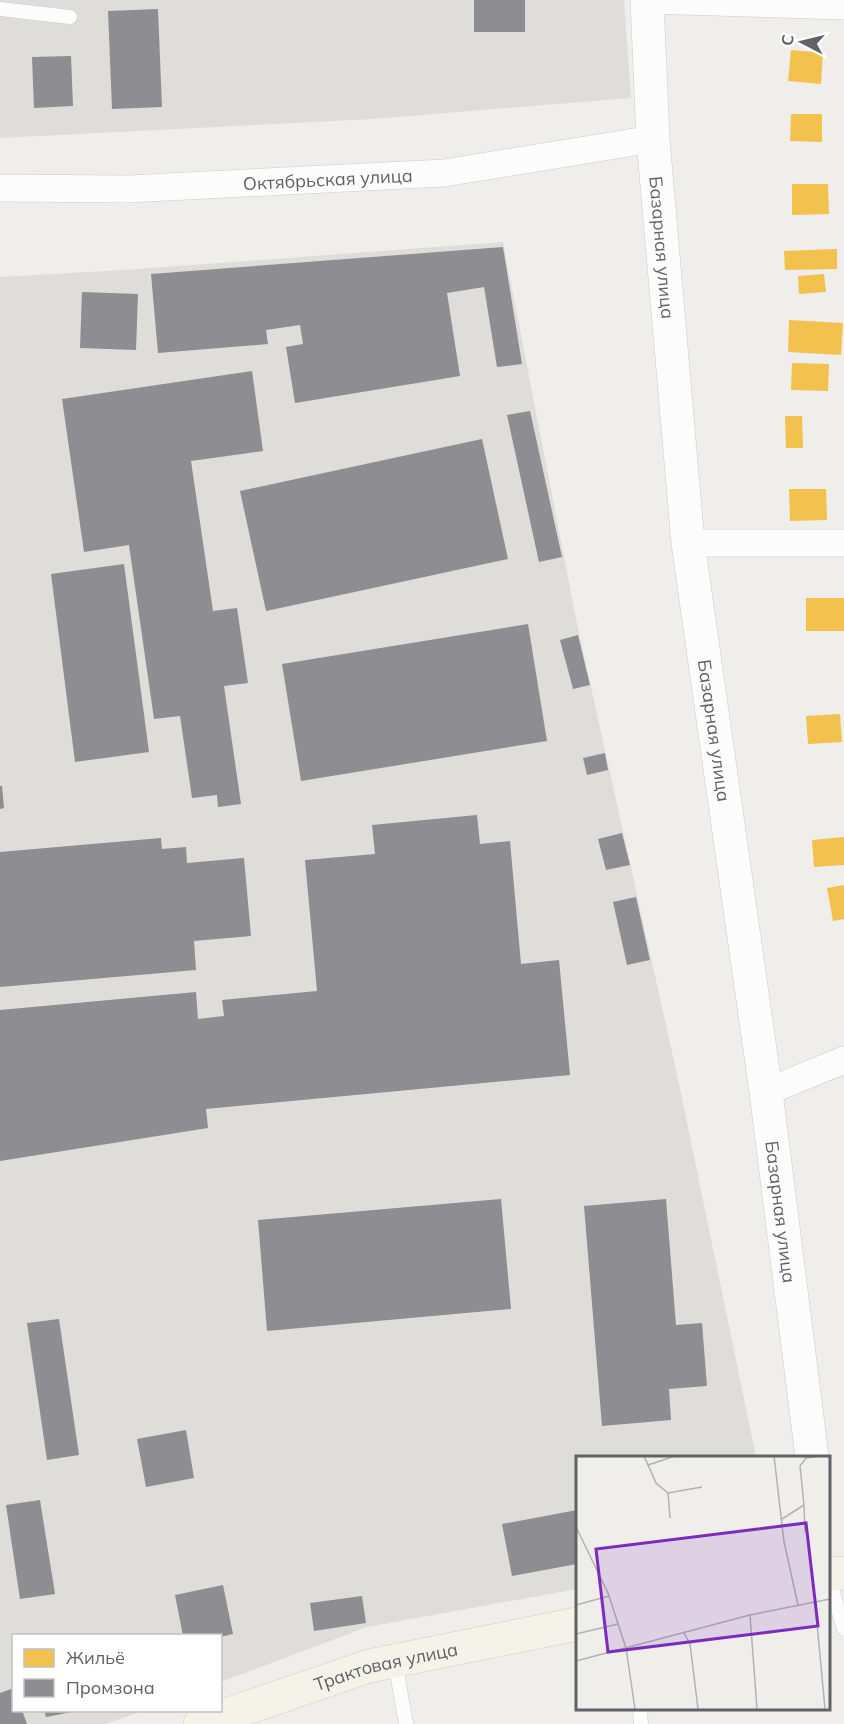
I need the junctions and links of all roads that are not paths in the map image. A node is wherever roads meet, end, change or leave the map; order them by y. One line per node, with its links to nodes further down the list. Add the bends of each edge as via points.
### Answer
1 (647, 0): 2 (street); 5 (street, Базарная улица)
2 (844, 6)
3 (0, 9): 4 (lane)
4 (70, 16)
5 (653, 139): 6 (street, Октябрьская улица, via 444,172 128,189); 7 (street, Базарная улица)
6 (0, 188)
7 (688, 543): 8 (street); 10 (street, Базарная улица)
8 (844, 543)
9 (844, 1060): 10 (street)
10 (766, 1092): 11 (street, Базарная улица)
11 (812, 1456)
12 (844, 1573): 13 (main road)
13 (829, 1575)
14 (829, 1578): 16 (lane)
15 (576, 1624): 17 (main road, Трактовая улица)
16 (844, 1629)
17 (395, 1661): 19 (main road, Трактовая улица, via 369,1666); 20 (lane)
18 (640, 1709): 21 (lane)
19 (200, 1724)
20 (406, 1724)
21 (641, 1724)

